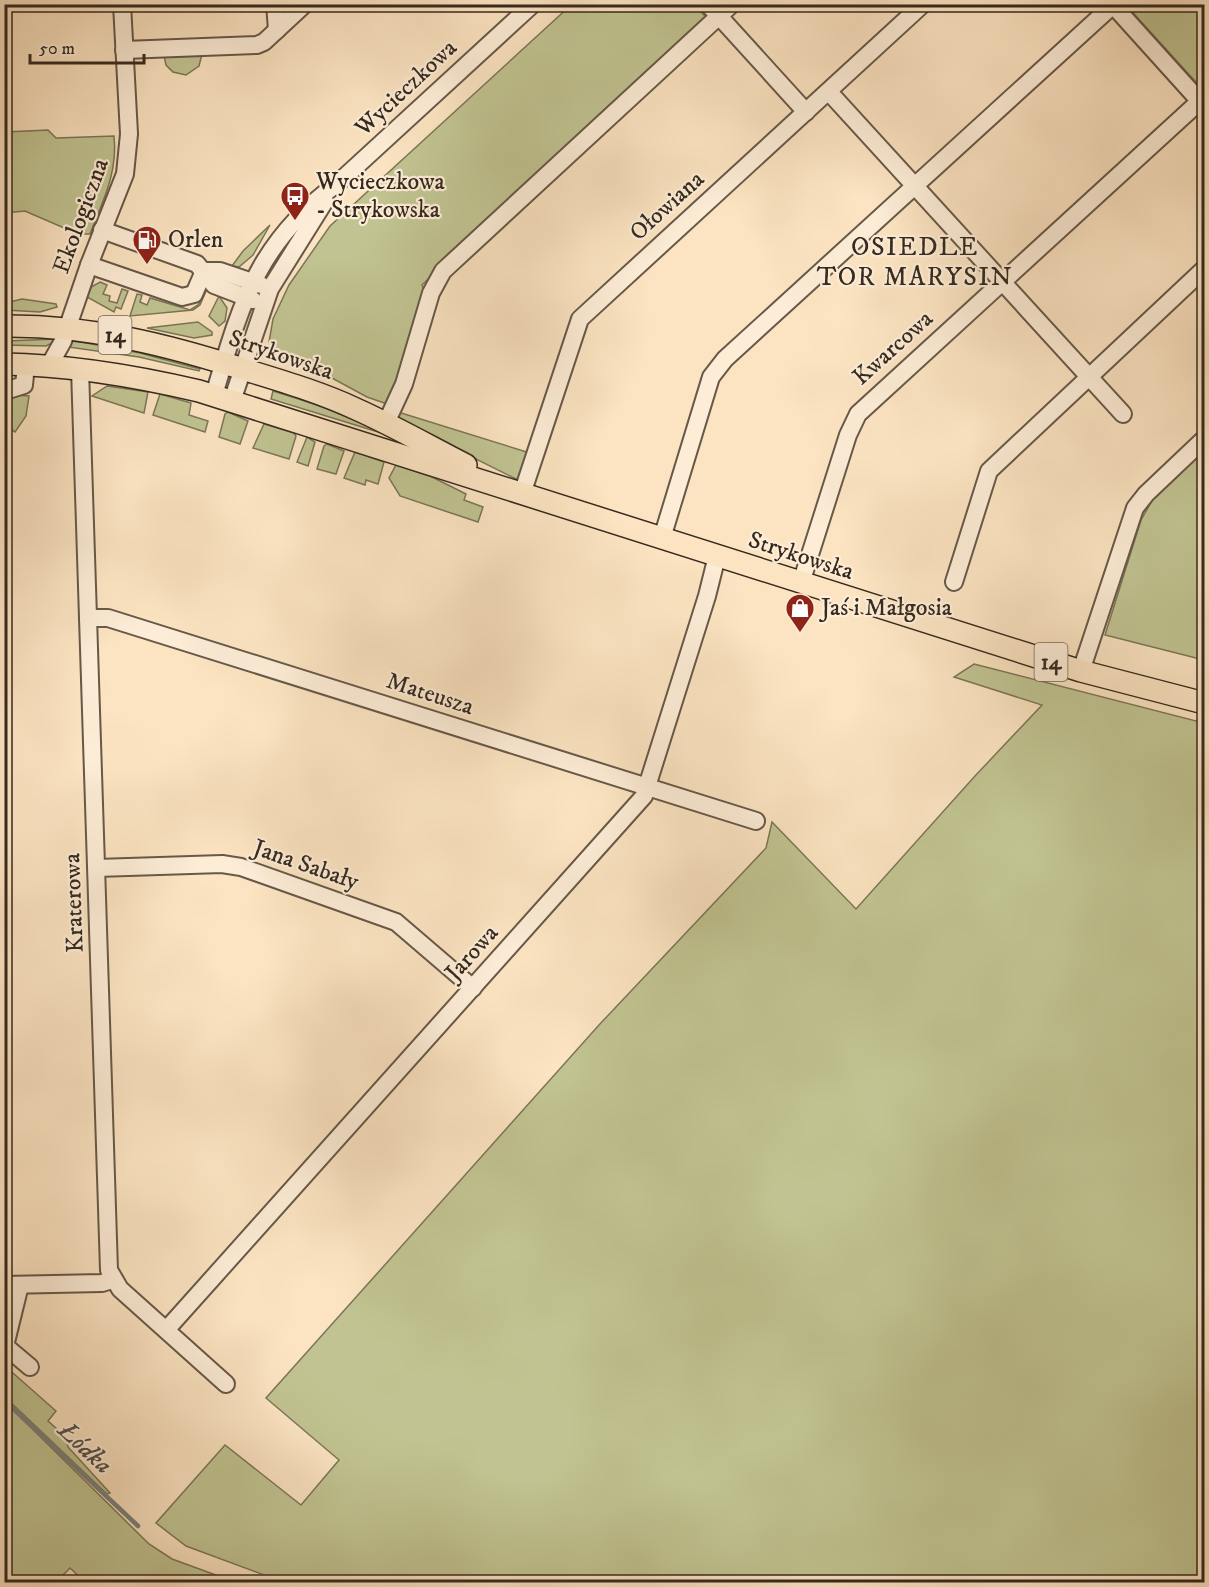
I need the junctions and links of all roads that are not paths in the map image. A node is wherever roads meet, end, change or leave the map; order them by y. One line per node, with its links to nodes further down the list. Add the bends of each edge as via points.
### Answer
1 (122, 4): 10 (street, Ekologiczna)
2 (275, 4): 9 (street)
3 (305, 4): 9 (street)
4 (533, 4): 14 (street, Wycieczkowa)
5 (732, 4): 8 (street)
6 (923, 4): 11 (street, Ołowiana)
7 (1112, 5): 12 (street); 15 (street)
8 (714, 10): 13 (street); 35 (street, via 443,272 431,293 404,384)
9 (277, 30): 10 (street, via 257,45)
10 (124, 50): 16 (street, Ekologiczna, via 129,155)
11 (829, 92): 13 (street, Ołowiana); 15 (street)
12 (1202, 103): 21 (street, Kwarcowa)
13 (806, 112): 37 (street, Ołowiana, via 580,319)
14 (338, 183): 20 (street, Wycieczkowa, via 285,231); 22 (street, Wycieczkowa)
15 (916, 187): 21 (street); 38 (street, via 798,291 711,377)
16 (102, 231): 17 (street, Ekologiczna); 19 (street, via 197,264)
17 (89, 265): 19 (street, via 182,297 194,294); 25 (street, Ekologiczna)
18 (1204, 269): 31 (street)
19 (204, 271): 20 (street, via 220,271); 23 (street, via 214,285)
20 (252, 281): 22 (street); 23 (street, Wycieczkowa)
21 (1001, 282): 31 (street); 41 (street, Kwarcowa, via 858,414)
22 (266, 296): 23 (street); 28 (street, Wycieczkowa)
23 (244, 298): 28 (street, Wycieczkowa)
24 (4, 326): 25 (main road, Strykowska / 14)
25 (68, 327): 28 (main road, Strykowska / 14, via 138,339); 29 (street, Ekologiczna)
26 (4, 364): 27 (main road, Strykowska / 14)
27 (26, 365): 29 (main road, Strykowska / 14); 32 (street, via 24,385)
28 (233, 365): 33 (street, Wycieczkowa); 35 (main road, Strykowska / 14, via 319,393)
29 (49, 366): 30 (main road, Strykowska / 14)
30 (80, 369): 33 (main road, Strykowska / 14, via 157,381); 42 (street, Kraterowa)
31 (1089, 376): 34 (street); 40 (street, via 988,471)
32 (8, 390)
33 (223, 398): 37 (main road, Strykowska / 14)
34 (1123, 414)
35 (386, 423): 37 (main road, Strykowska / 14)
36 (1204, 439): 43 (street, via 1135,508)
37 (522, 494): 38 (main road, Strykowska / 14)
38 (662, 538): 39 (main road, Strykowska / 14)
39 (717, 556): 41 (main road, Strykowska / 14); 45 (street, Jarowa)
40 (954, 582)
41 (801, 583): 43 (main road, Strykowska / 14)
42 (88, 618): 45 (street, Mateusza, via 108,618); 47 (street, Kraterowa)
43 (1081, 671): 44 (main road, Strykowska / 14)
44 (1204, 703)
45 (649, 788): 46 (street, Mateusza); 48 (street, Jarowa)
46 (756, 821)
47 (97, 868): 48 (street, Jana Sabały, via 222,864 241,867 396,922); 49 (street, Kraterowa, via 108,1257)
48 (473, 988): 51 (street, Jarowa)
49 (112, 1280): 50 (street); 51 (street)
50 (12, 1285): 52 (street, via 5,1346)
51 (167, 1329): 53 (street)
52 (30, 1367)
53 (226, 1384)

